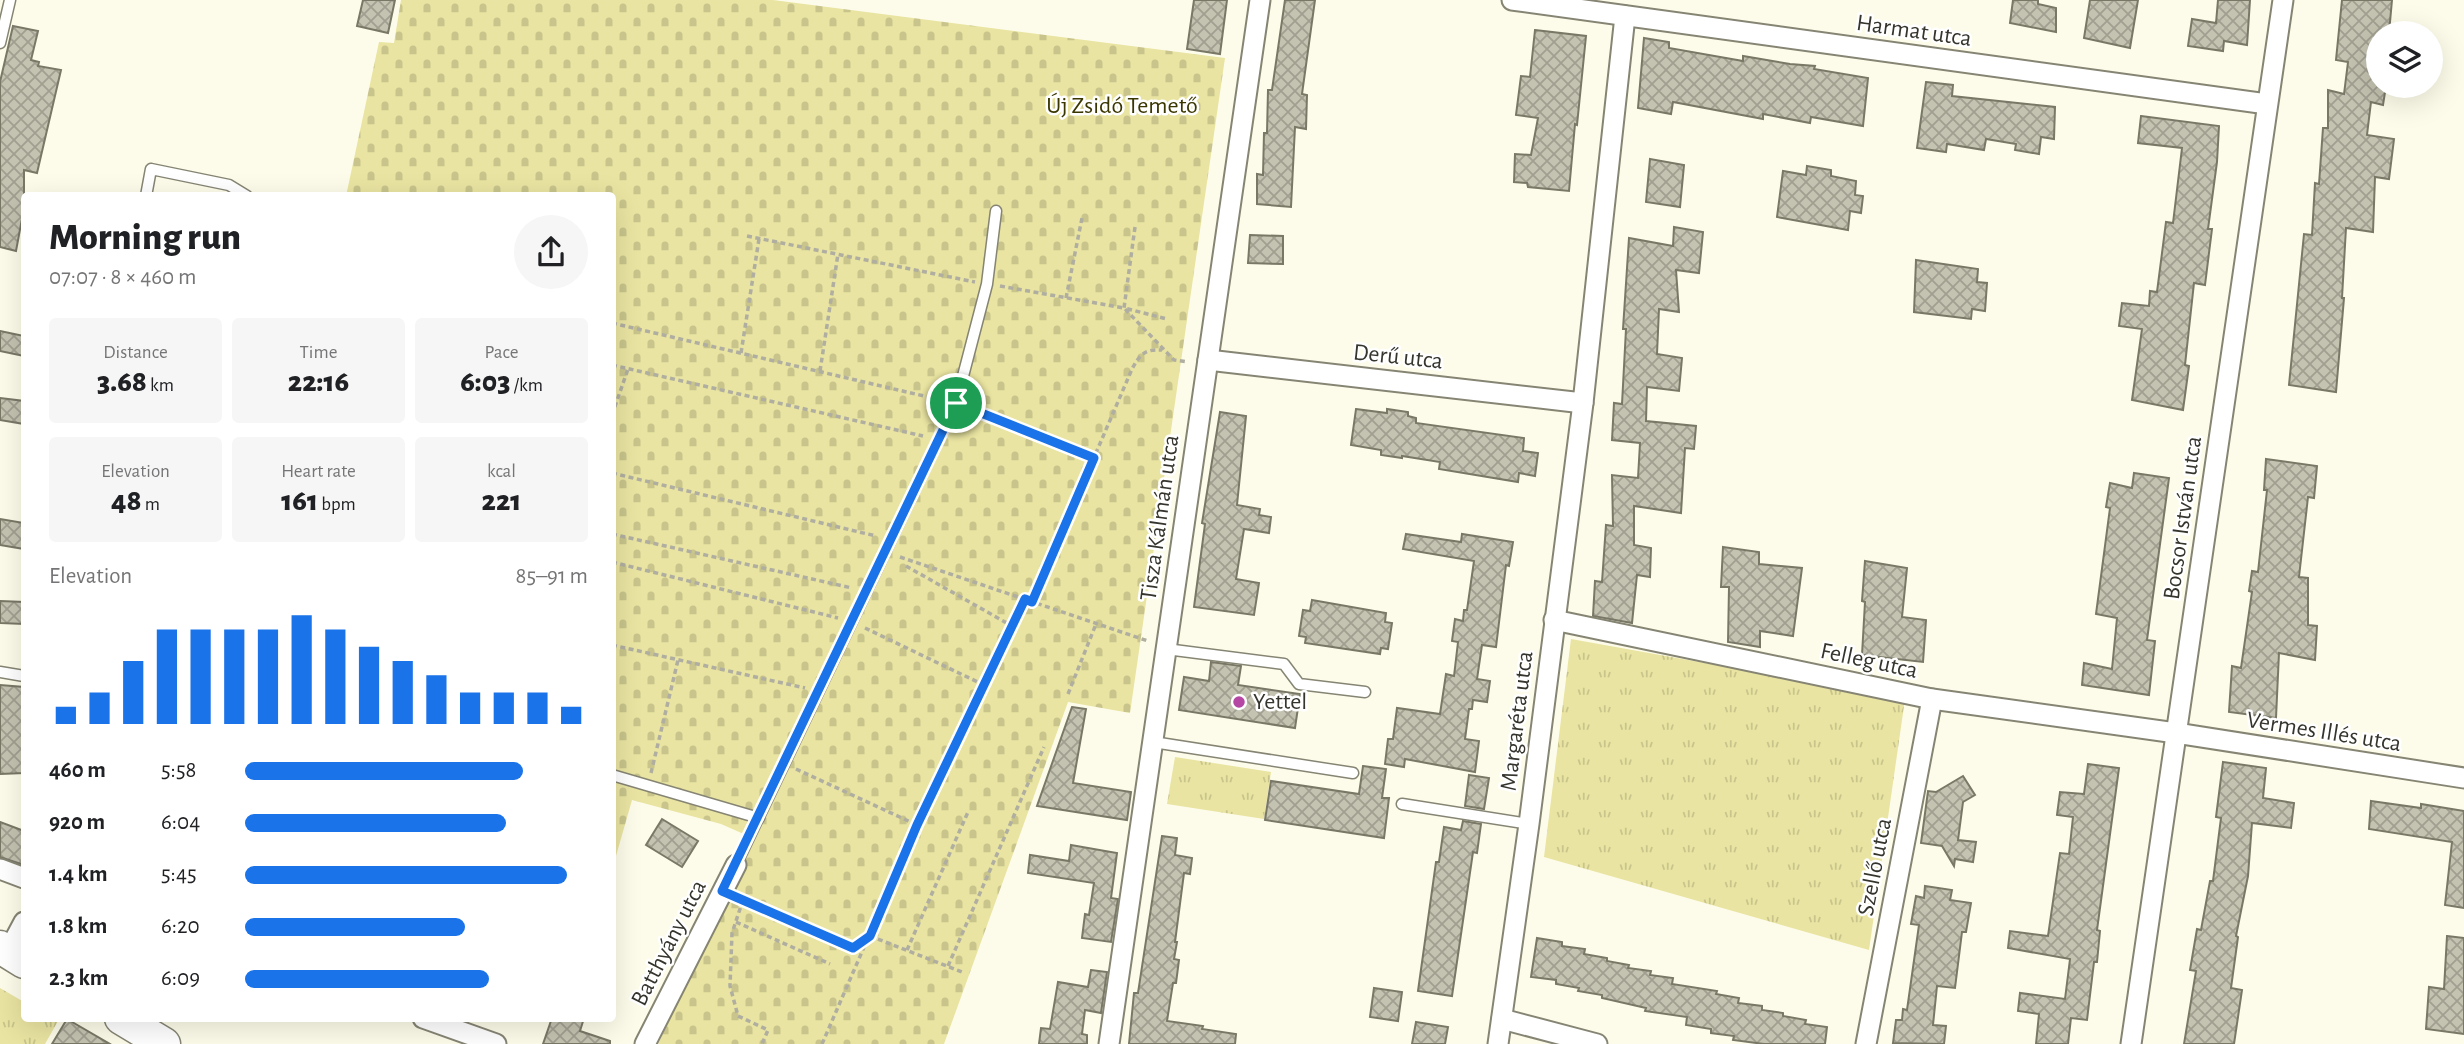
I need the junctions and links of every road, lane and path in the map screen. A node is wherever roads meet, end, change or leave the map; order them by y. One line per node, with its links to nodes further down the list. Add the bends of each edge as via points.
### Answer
1 (10, 0): 6 (lane)
2 (1260, 0): 20 (street, Tisza Kálmán utca)
3 (1512, 0): 5 (street, Harmat utca)
4 (2283, 0): 7 (street, Bocsor István utca)
5 (1625, 16): 7 (street, Harmat utca); 25 (street, Margaréta utca)
6 (0, 43)
7 (2267, 104): 53 (street, Bocsor István utca)
8 (228, 191): 9 (lane, via 151,169)
9 (147, 192)
10 (996, 211): 24 (lane, via 987,284)
11 (1082, 218): 15 (path)
12 (1135, 227): 16 (path, via 1124,308)
13 (759, 239): 19 (path)
14 (838, 254): 23 (path)
15 (1066, 298)
16 (1167, 319)
17 (616, 324): 19 (path)
18 (1164, 351): 28 (path, via 1150,349 1140,355)
19 (741, 353): 23 (path)
20 (1208, 360): 25 (street, Derű utca); 44 (street, Tisza Kálmán utca)
21 (616, 366): 22 (path)
22 (628, 369): 26 (path); 27 (path)
23 (820, 371): 24 (path)
24 (956, 403): 27 (lane); 28 (path)
25 (1583, 403): 39 (street, Margaréta utca)
26 (616, 404)
27 (939, 439): 32 (lane)
28 (1094, 458): 29 (path); 38 (path)
29 (1100, 461)
30 (616, 474): 32 (path)
31 (616, 535): 36 (path)
32 (892, 540): 33 (lane)
33 (886, 552): 36 (lane); 37 (path)
34 (616, 563): 40 (path)
35 (906, 566): 42 (path)
36 (867, 591): 40 (lane)
37 (1025, 599): 38 (path); 42 (path)
38 (1032, 602): 41 (path)
39 (1554, 621): 52 (street, Felleg utca); 64 (street, Margaréta utca)
40 (852, 622): 48 (path); 49 (lane)
41 (1096, 624): 44 (path); 51 (path)
42 (1012, 626): 48 (path)
43 (616, 647): 45 (path)
44 (1166, 647): 50 (lane, via 1284,664 1299,684); 54 (street, Tisza Kálmán utca)
45 (678, 660): 49 (path); 60 (path)
46 (0, 672): 47 (lane)
47 (21, 676)
48 (984, 685): 65 (path)
49 (820, 691): 56 (lane)
50 (1365, 692)
51 (1068, 694)
52 (1932, 699): 53 (street, Felleg utca); 90 (street, Szellő utca)
53 (2176, 733): 59 (street, Vermes Illés utca); 91 (street, Bocsor István utca)
54 (1153, 742): 57 (lane); 87 (street, Tisza Kálmán utca)
55 (1044, 747): 77 (path)
56 (785, 763): 63 (lane); 65 (path)
57 (1353, 773)
58 (616, 776): 60 (lane)
59 (2464, 778)
60 (648, 785): 63 (lane)
61 (1402, 804): 64 (lane)
62 (968, 812): 74 (path)
63 (759, 818): 66 (lane)
64 (1529, 824): 79 (street, Margaréta utca)
65 (917, 825): 73 (path)
66 (736, 865): 69 (street, Batthyány utca)
67 (0, 869): 68 (street)
68 (21, 877)
69 (722, 891): 70 (path); 84 (street, Batthyány utca)
70 (743, 900): 71 (path); 73 (path, via 853,948)
71 (736, 922): 76 (path); 85 (path, via 730,986 738,1016 768,1030)
72 (21, 929): 75 (street)
73 (870, 936): 74 (path); 86 (path)
74 (907, 950): 77 (path)
75 (11, 954)
76 (830, 964)
77 (948, 966): 78 (path)
78 (962, 972)
79 (1502, 1019): 88 (street, Margaréta utca); 89 (street)
80 (128, 1022): 82 (main road)
81 (434, 1022): 83 (street)
82 (164, 1044)
83 (496, 1044)
84 (645, 1044)
85 (762, 1044)
86 (822, 1044)
87 (1109, 1044)
88 (1498, 1044)
89 (1597, 1044)
90 (1866, 1044)
91 (2131, 1044)

